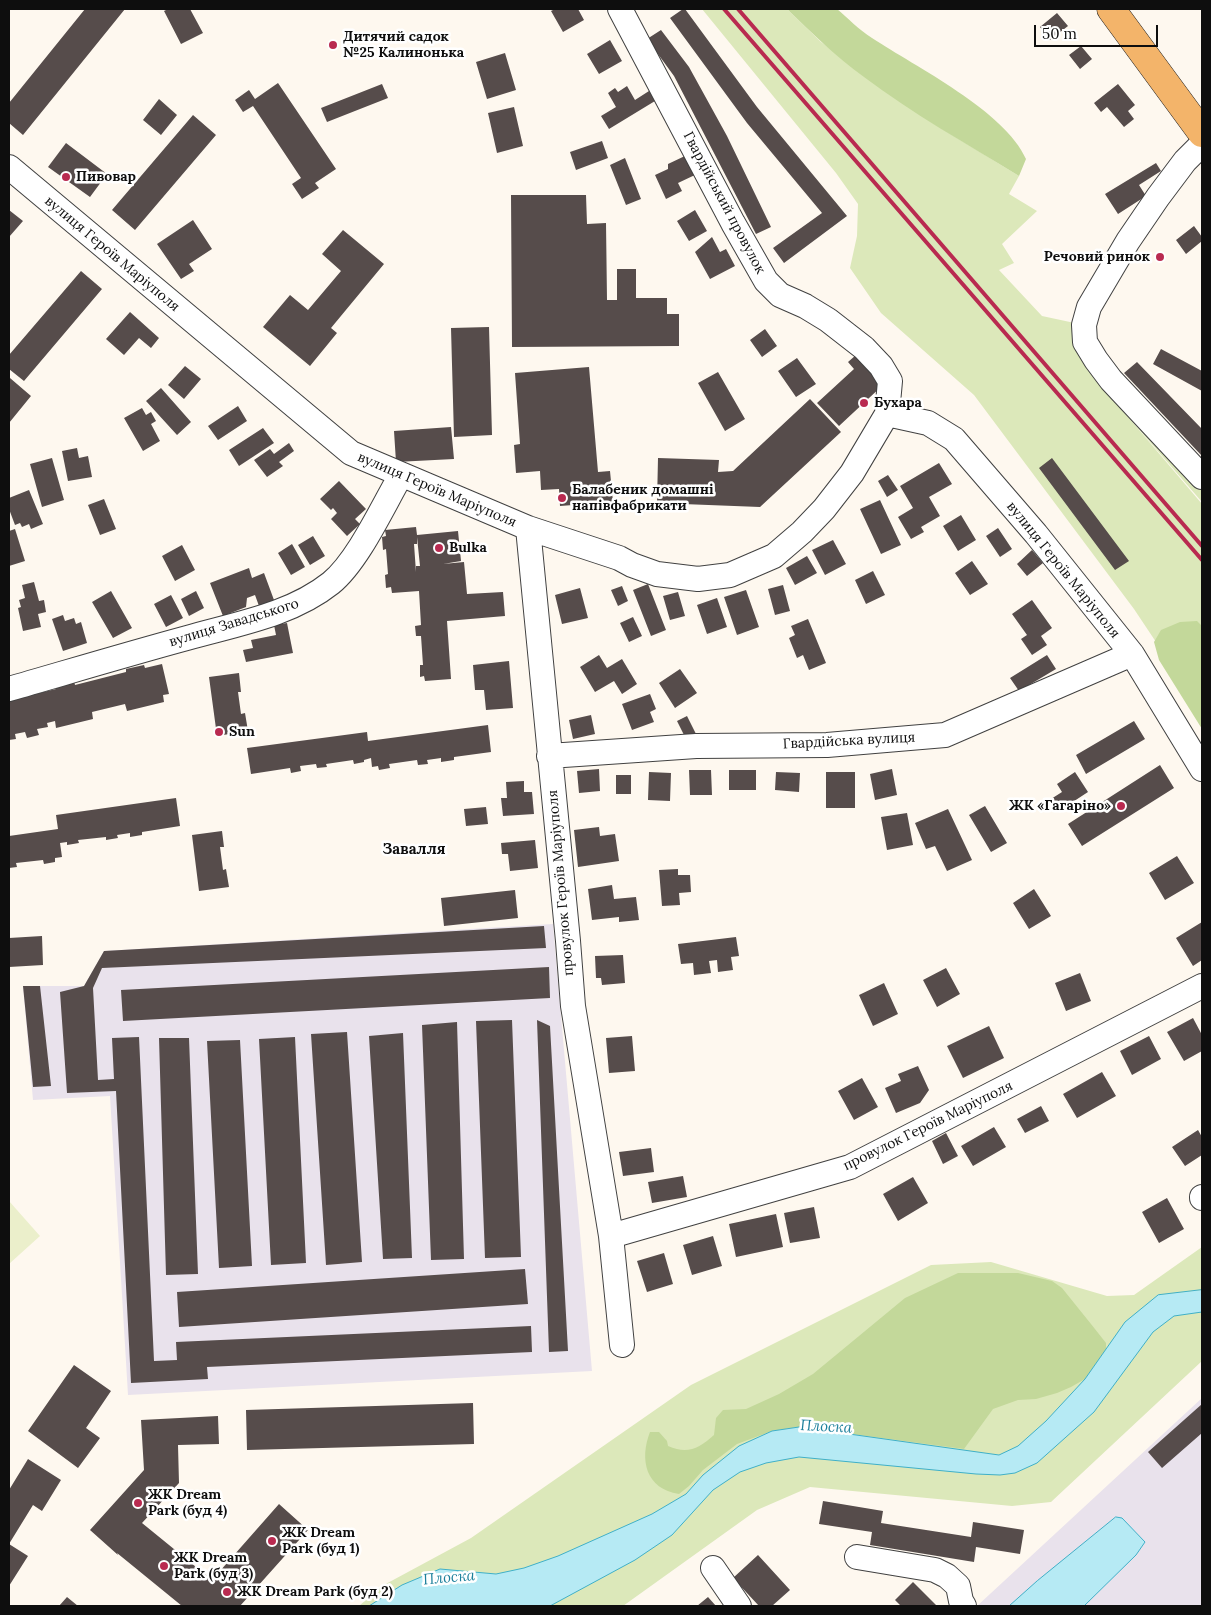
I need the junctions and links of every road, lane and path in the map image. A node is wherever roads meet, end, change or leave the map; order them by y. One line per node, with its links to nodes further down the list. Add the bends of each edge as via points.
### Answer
1 (620, 9): 6 (street, Гвардійський провулок, via 766,281 780,295 828,320 864,348 882,366)
2 (1111, 9): 3 (main road)
3 (1202, 133)
4 (1202, 144): 9 (street, via 1185,161 1128,241 1089,306 1084,325 1085,342 1111,380)
5 (9, 167): 8 (street, вулиця Героїв Маріуполя, via 345,448)
6 (890, 382): 7 (street, вулиця Героїв Маріуполя)
7 (886, 414): 10 (street, вулиця Героїв Маріуполя, via 852,474 802,532 774,556 730,575 698,579 657,574); 11 (street, вулиця Героїв Маріуполя, via 928,423 954,439 1036,534)
8 (401, 475): 10 (street, вулиця Героїв Маріуполя); 12 (street, вулиця Завадського, via 354,557 331,583 306,600 236,625)
9 (1202, 477)
10 (528, 528): 13 (street, провулок Героїв Маріуполя)
11 (1132, 654): 13 (street, Гвардійська вулиця, via 945,734 828,745 696,746); 14 (street, вулиця Героїв Маріуполя)
12 (9, 689)
13 (549, 756): 16 (street, провулок Героїв Маріуполя, via 573,1006)
14 (1202, 769)
15 (1202, 986): 16 (street, провулок Героїв Маріуполя, via 850,1167)
16 (611, 1236): 17 (street, провулок Героїв Маріуполя)
17 (622, 1345)
18 (857, 1556): 21 (street, via 935,1570 958,1586)
19 (713, 1568): 20 (street)
20 (739, 1606)
21 (964, 1606)

